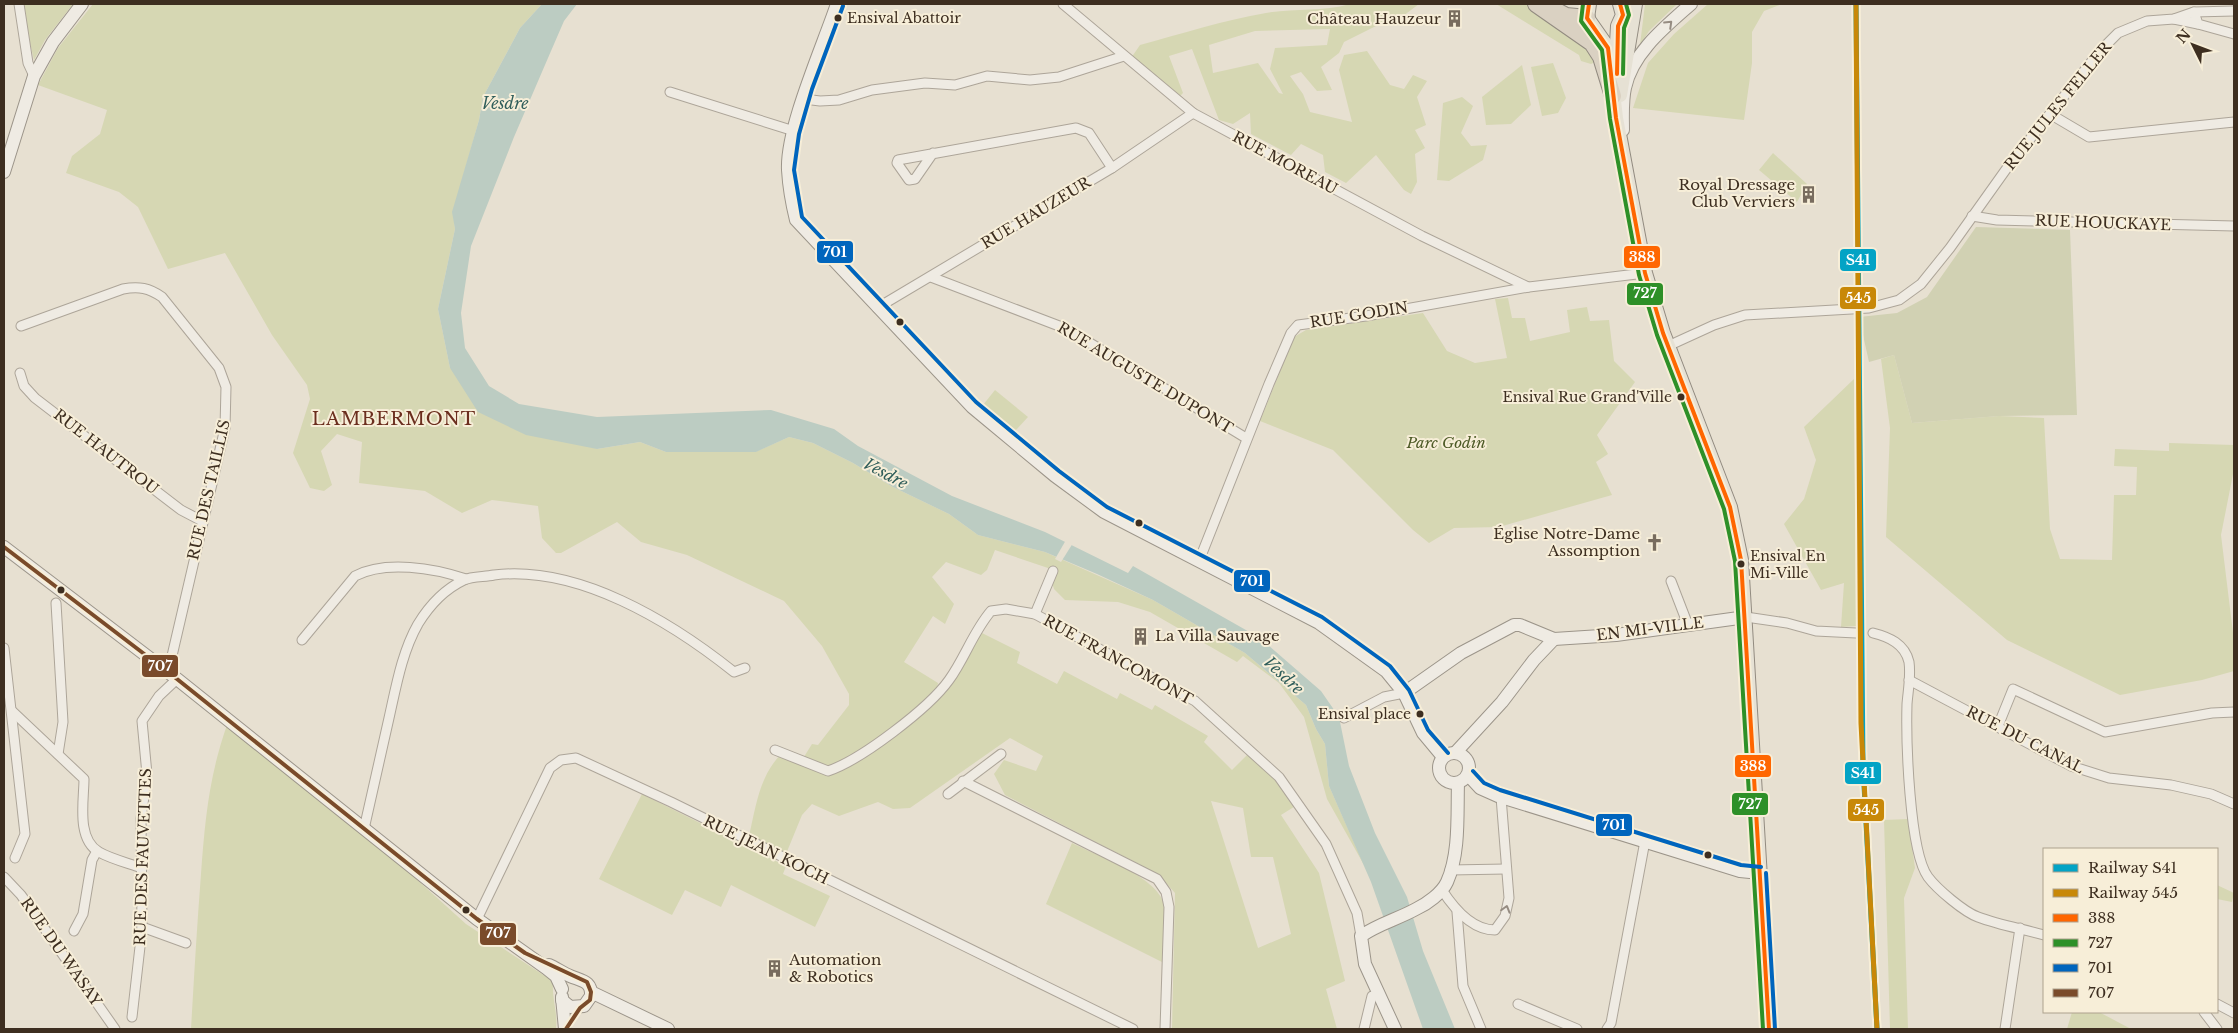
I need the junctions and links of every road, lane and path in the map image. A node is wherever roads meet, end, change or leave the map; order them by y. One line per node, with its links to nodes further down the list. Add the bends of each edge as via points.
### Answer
1 (19, 4): 18 (street, via 28,63)
2 (82, 4): 18 (street, via 53,42)
3 (837, 4): 21 (street)
4 (1064, 4): 17 (street, RUE MOREAU)
5 (1536, 4): 20 (highway, via 1592,44 1601,57)
6 (1545, 4): 12 (highway, via 1566,16)
7 (1620, 4): 15 (main road, via 1623,15)
8 (1635, 4): 20 (main road)
9 (1690, 4): 25 (street, one-way to 9, via 1625,87 1630,72 1648,45)
10 (2195, 8): 11 (street, RUE JULES FELLER); 13 (street, RUE JULES FELLER); 14 (street)
11 (2234, 11)
12 (1591, 18): 15 (main road, via 1604,32); 20 (main road, via 1608,48)
13 (2174, 19): 14 (street); 23 (street, RUE JULES FELLER, via 2147,21 2118,33)
14 (2198, 24): 16 (street)
15 (1618, 26): 20 (main road)
16 (2234, 34)
17 (1124, 56): 21 (street, via 1059,77 1030,80 987,76 955,85 925,83 872,90 839,100); 22 (street, RUE MOREAU)
18 (34, 76): 30 (street)
19 (670, 92): 26 (street)
20 (1616, 96): 25 (main road); 28 (main road)
21 (804, 98): 26 (street)
22 (1193, 114): 29 (street, RUE HAUZEUR); 35 (street, RUE MOREAU, via 1422,236)
23 (2050, 114): 24 (street, via 2089,137); 31 (street, RUE JULES FELLER)
24 (2234, 122)
25 (1623, 130): 28 (main road)
26 (794, 131): 36 (street, via 788,169 796,220)
27 (933, 153): 29 (street, via 1076,128 1089,133)
28 (1626, 166): 33 (main road)
29 (1112, 168): 34 (street, RUE HAUZEUR)
30 (4, 172)
31 (1972, 216): 32 (street, RUE HOUCKAYE, via 1997,220); 38 (street, RUE JULES FELLER, via 1921,284 1899,300 1870,308 1745,315)
32 (2234, 226)
33 (1645, 273): 35 (street, RUE GODIN); 38 (main road)
34 (930, 277): 36 (street, RUE HAUZEUR); 40 (street, RUE AUGUSTE DUPONT, via 1067,329)
35 (1529, 288): 40 (street, RUE GODIN, via 1298,325 1291,333)
36 (877, 308): 43 (street, via 972,407 1063,482 1117,519)
37 (21, 326): 41 (street, RUE DES TAILLIS, via 123,289 150,289 162,297 219,368 226,387 225,428)
38 (1668, 346): 49 (main road, via 1730,507 1741,560)
39 (20, 373): 41 (street, RUE HAUTROU, via 24,386 35,398 180,510)
40 (1246, 438): 43 (street, RUE GODIN)
41 (202, 521): 57 (street, RUE DES TAILLIS)
42 (4, 548): 57 (street)
43 (1199, 561): 59 (street, via 1319,623 1386,671)
44 (1053, 571): 48 (street, RUE FRANCOMONT)
45 (466, 579): 54 (street, via 436,569 380,568 364,571 355,576); 56 (street, via 516,573 546,576 588,588 666,625 700,645 734,672); 74 (street, via 434,602 418,624 403,660)
46 (1671, 582): 50 (street)
47 (56, 603): 66 (street, via 63,722)
48 (1034, 614): 64 (street, via 1006,609 991,612 975,632 949,680 937,693 846,765 828,771); 89 (street, RUE FRANCOMONT, via 1195,701 1279,777 1326,844)
49 (1746, 617): 50 (street, EN MI-VILLE); 51 (street, via 1816,631); 81 (main road)
50 (1688, 625): 53 (street, EN MI-VILLE)
51 (1856, 633)
52 (1873, 633): 58 (street, via 1890,637 1901,646 1909,662)
53 (1554, 639): 59 (street, EN MI-VILLE, via 1520,625 1504,629 1461,653); 65 (street)
54 (302, 640)
55 (4, 648): 60 (street)
56 (745, 668)
57 (172, 676): 74 (street); 78 (street, RUE DES FAUVETTES, via 142,721 147,774 141,819)
58 (1909, 680): 63 (street, RUE DU CANAL); 87 (street, via 1907,732 1911,800 1920,863 1934,883 1976,917)
59 (1404, 693): 62 (street, via 1384,697); 68 (street, via 1423,733)
60 (12, 711): 66 (street); 77 (street, via 25,834)
61 (2234, 712): 63 (street, via 2106,732 2013,689)
62 (1344, 718)
63 (1998, 726): 73 (street, RUE DU CANAL, via 2070,766 2091,774 2171,785 2211,794)
64 (775, 750)
65 (1456, 752): 68 (street); 69 (street, via 1469,763)
66 (58, 754): 76 (street, via 84,779 84,825 87,839)
67 (1001, 754): 70 (street)
68 (1442, 757): 69 (street, via 1438,766 1440,776 1448,782)
69 (1463, 779): 72 (street); 80 (street)
70 (963, 781): 71 (street); 108 (street, via 1157,879 1166,892 1169,907)
71 (948, 794)
72 (1501, 798): 75 (street); 79 (street)
73 (2234, 804)
74 (364, 829): 85 (street)
75 (1645, 841): 81 (street, via 1740,871); 113 (street)
76 (97, 851): 78 (street); 88 (street, via 92,860 83,914)
77 (16, 858)
78 (142, 868): 86 (street, RUE DES FAUVETTES)
79 (1506, 869): 80 (street); 84 (street, one-way to 79, via 1486,930 1494,930 1505,916 1509,898)
80 (1450, 870): 83 (street)
81 (1760, 873): 114 (main road)
82 (4, 877): 104 (street, RUE DU WASAY, via 21,895)
83 (1442, 890): 84 (street); 89 (street, via 1418,909)
84 (1457, 912): 111 (street, via 1463,986)
85 (477, 919): 92 (street); 107 (street, RUE JEAN KOCH, via 550,768 561,760 576,758)
86 (142, 927): 91 (street); 103 (street, RUE DES FAUVETTES)
87 (2020, 928): 90 (street); 115 (street)
88 (74, 931)
89 (1366, 933): 110 (street, via 1365,964)
90 (2043, 935)
91 (186, 943)
92 (526, 953): 93 (street); 95 (street, via 556,976)
93 (578, 978): 94 (street, via 587,982); 95 (street, via 568,981)
94 (591, 992): 97 (street); 100 (street, via 590,1000)
95 (562, 994): 100 (street, via 570,1007); 105 (street)
96 (1372, 996): 109 (street)
97 (607, 1001): 100 (street); 106 (street)
98 (1518, 1004): 112 (street)
99 (2218, 1005): 102 (street)
100 (582, 1007): 105 (street)
101 (2207, 1013): 116 (street)
102 (2234, 1013)
103 (132, 1017)
104 (115, 1029)
105 (566, 1029)
106 (668, 1029)
107 (1133, 1029)
108 (1165, 1029)
109 (1364, 1029)
110 (1395, 1029)
111 (1481, 1029)
112 (1577, 1029)
113 (1607, 1029)
114 (1769, 1029)
115 (2005, 1029)
116 (2218, 1029)

